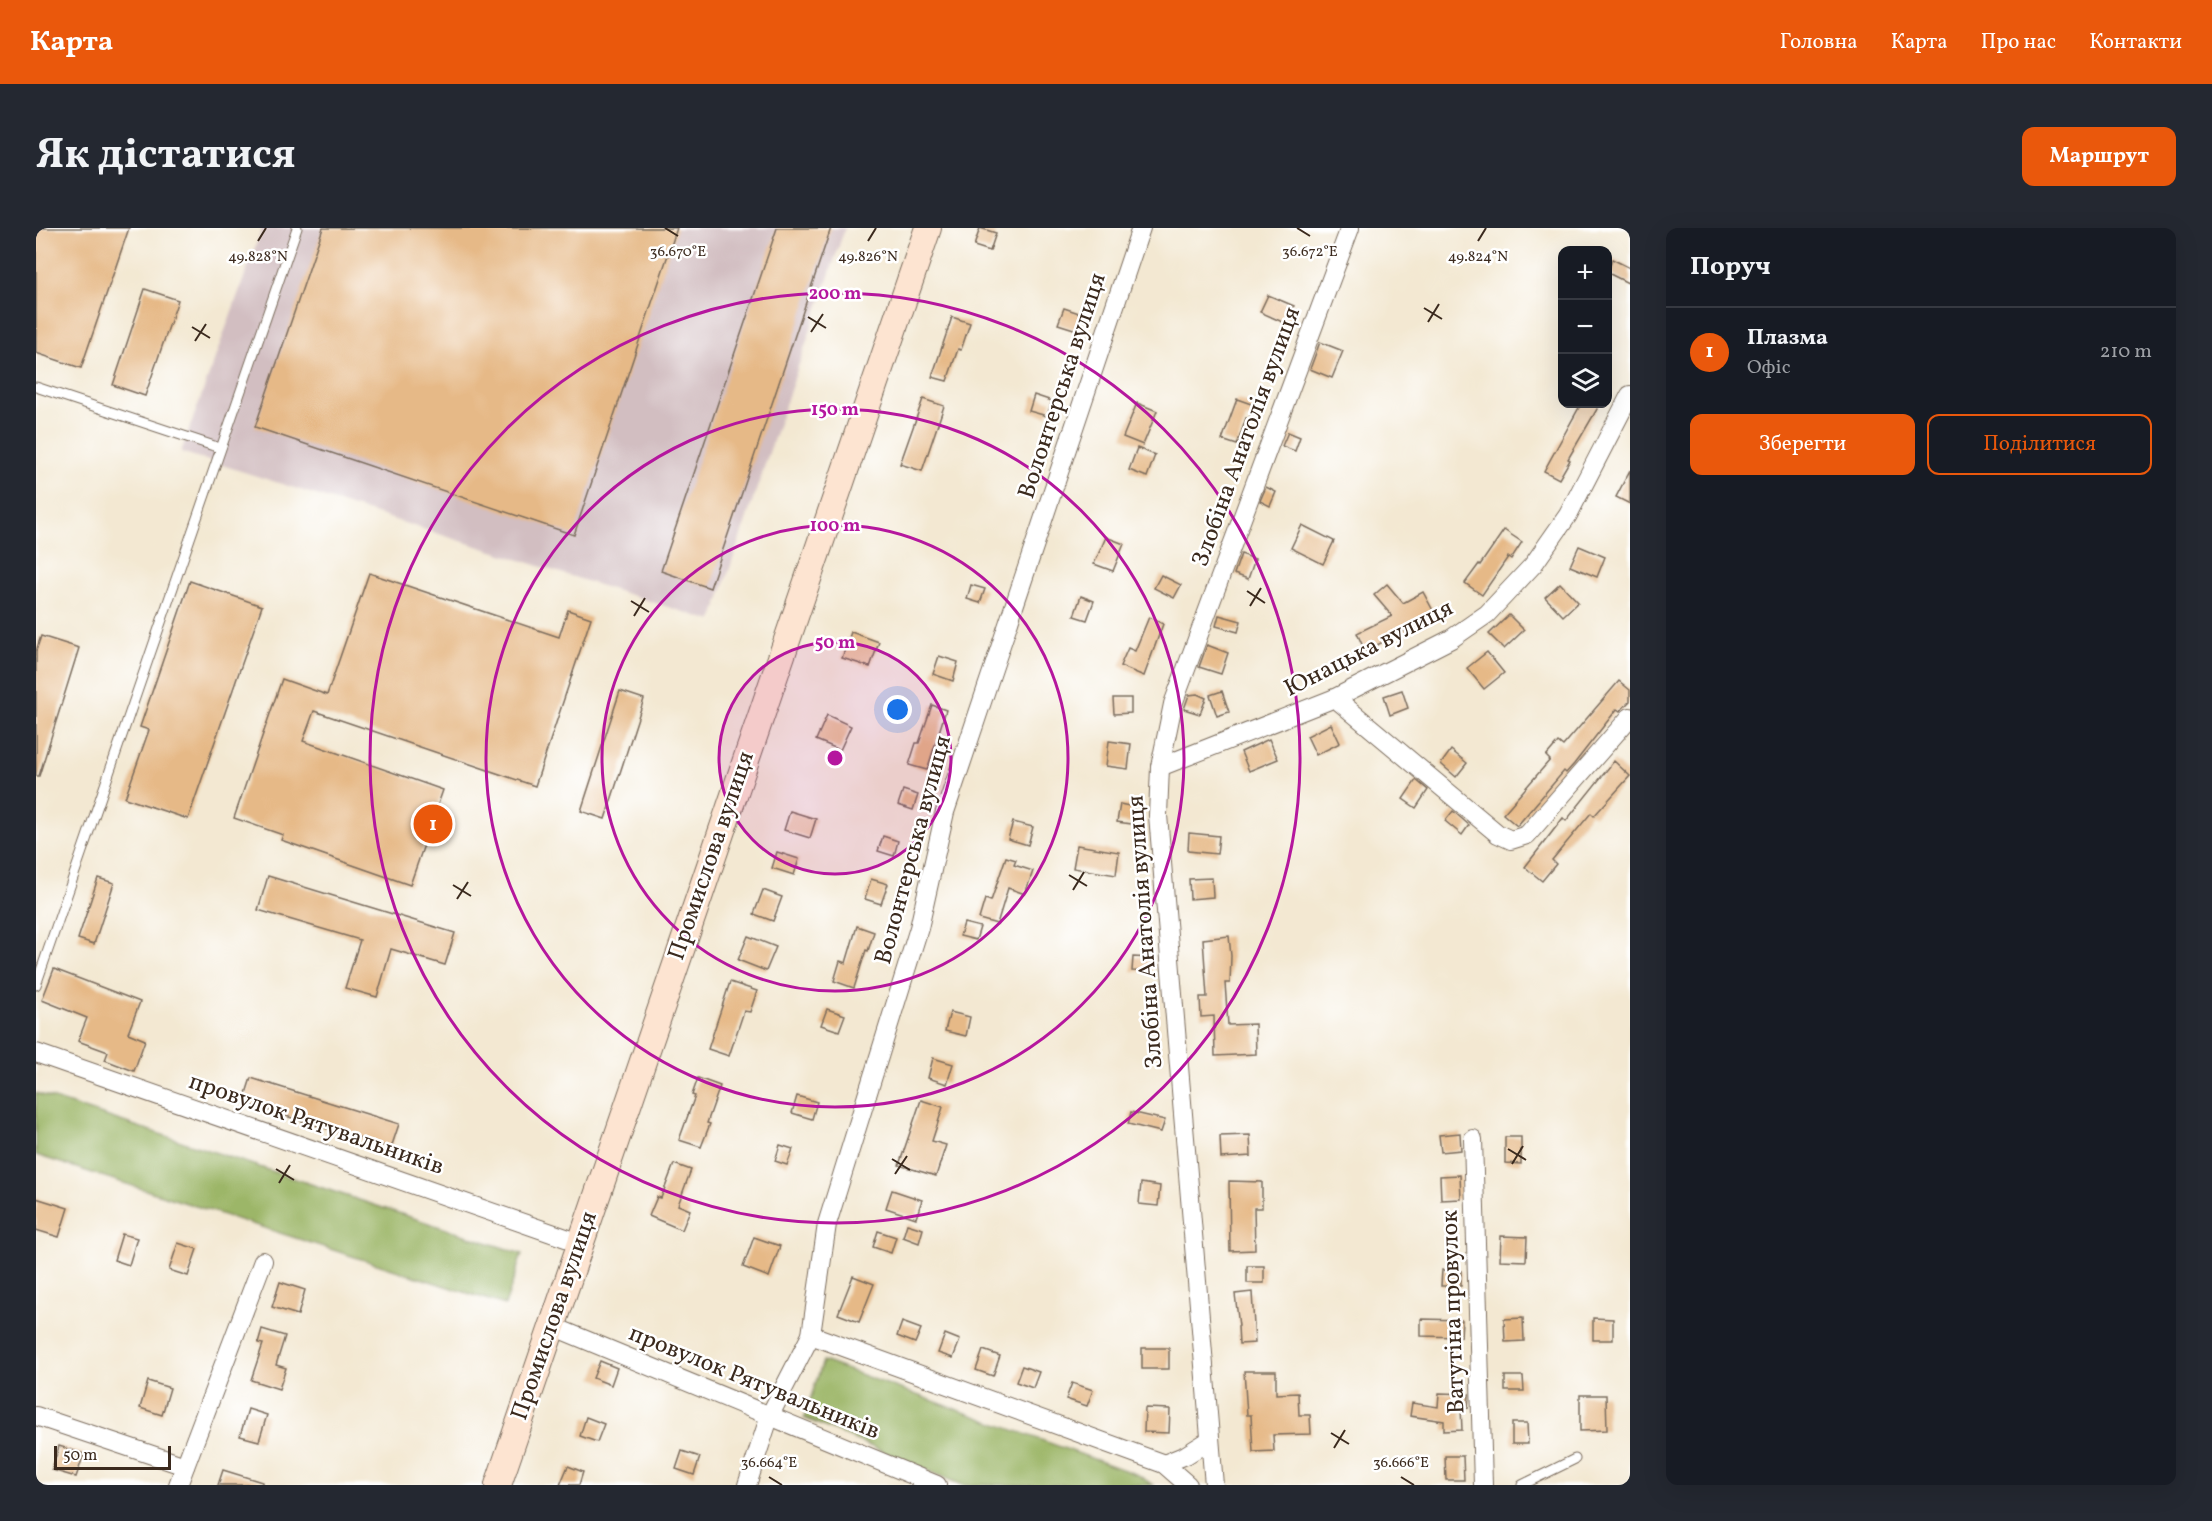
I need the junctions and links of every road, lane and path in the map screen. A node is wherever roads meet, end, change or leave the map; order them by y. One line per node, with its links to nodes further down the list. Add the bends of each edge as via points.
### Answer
1 (297, 228): 7 (lane)
2 (928, 228): 14 (street, Промислова вулиця)
3 (1141, 228): 17 (street, Волонтерська вулиця, via 945,812 919,928 827,1224)
4 (1350, 228): 10 (street, Злобіна Анатолія вулиця, via 1173,704)
5 (36, 387): 7 (lane)
6 (1630, 395): 8 (street, Юнацька вулиця, via 1568,515 1533,565 1486,614 1451,639)
7 (220, 448): 11 (lane)
8 (1335, 698): 9 (street, via 1497,834 1511,840 1527,835); 10 (street, Юнацька вулиця)
9 (1630, 717)
10 (1160, 767): 20 (street, Злобіна Анатолія вулиця, via 1158,815)
11 (36, 985)
12 (36, 1053): 14 (street, провулок Рятувальників)
13 (1473, 1139): 30 (street, Ватутіна провулок)
14 (580, 1243): 16 (street, Промислова вулиця)
15 (263, 1262): 23 (street)
16 (552, 1326): 18 (street, провулок Рятувальників); 25 (street, Промислова вулиця)
17 (811, 1335): 18 (street, Волонтерська вулиця); 22 (street)
18 (770, 1415): 26 (street, Волонтерська вулиця); 27 (street, провулок Рятувальників)
19 (36, 1416): 23 (street)
20 (1210, 1440): 22 (street); 29 (street, Злобіна Анатолія вулиця)
21 (1575, 1459): 31 (lane)
22 (1164, 1464): 28 (street)
23 (185, 1466): 24 (street)
24 (178, 1485)
25 (498, 1485)
26 (747, 1485)
27 (937, 1485)
28 (1188, 1485)
29 (1214, 1485)
30 (1483, 1485)
31 (1522, 1485)

